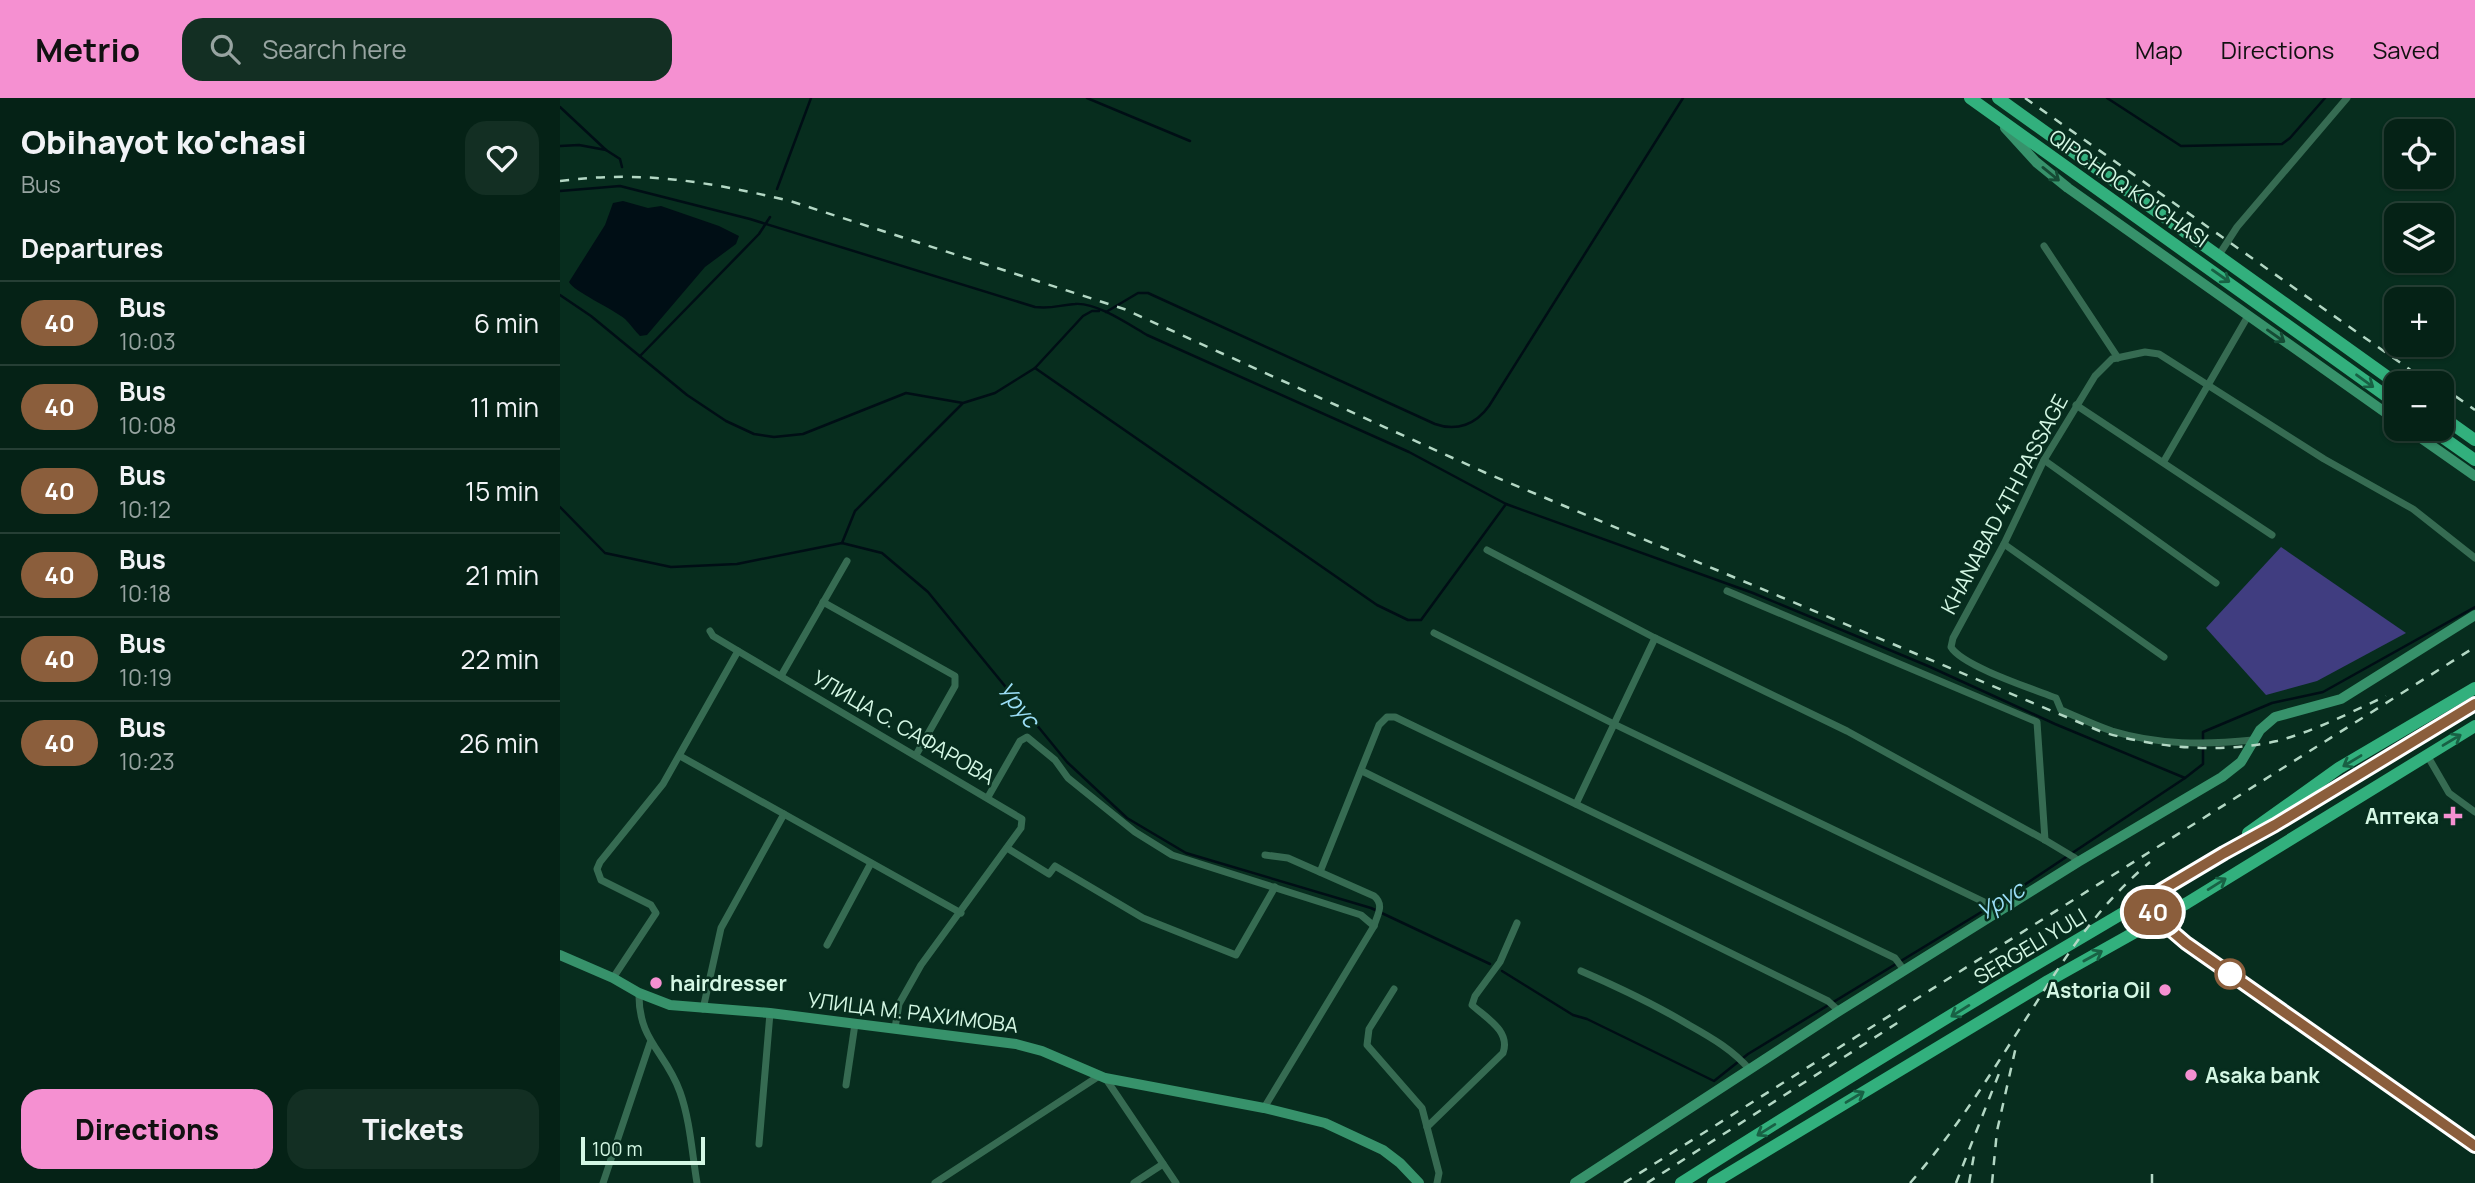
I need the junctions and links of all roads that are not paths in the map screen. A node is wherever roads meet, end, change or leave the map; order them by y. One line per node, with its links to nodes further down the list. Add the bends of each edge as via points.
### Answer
1 (1970, 98): 4 (main road, QIPCHOQ KO'CHASI)
2 (1998, 98): 6 (main road, QIPCHOQ KO'CHASI)
3 (2347, 98): 6 (street, via 2237,227)
4 (1986, 109): 7 (street, one-way to 7, via 2068,188); 11 (main road, QIPCHOQ KO'CHASI, one-way to 11)
5 (2044, 246): 8 (street)
6 (2219, 255): 9 (main road, QIPCHOQ KO'CHASI)
7 (2248, 316): 10 (street); 13 (street, one-way to 13)
8 (2118, 358): 10 (street, via 2159,354); 12 (street, KHANABAD 4TH PASSAGE, via 2095,376)
9 (2384, 374)
10 (2209, 385): 20 (street); 25 (street, via 2324,459 2413,509)
11 (2384, 394)
12 (2076, 405): 18 (street, KHANABAD 4TH PASSAGE); 20 (street)
13 (2384, 412)
14 (2454, 425): 15 (main road)
15 (2475, 440)
16 (2424, 441): 21 (street)
17 (2447, 441): 19 (main road)
18 (2044, 460): 23 (street, KHANABAD 4TH PASSAGE); 27 (street)
19 (2472, 460)
20 (2164, 461): 22 (street)
21 (2475, 476)
22 (2272, 535)
23 (2004, 544): 35 (street); 41 (street, KHANABAD 4TH PASSAGE, via 1950,642 1955,653 2056,698 2061,710 2109,730 2190,744)
24 (1487, 550): 33 (street)
25 (2475, 558)
26 (847, 561): 29 (street)
27 (2216, 583)
28 (1727, 591): 50 (street, via 2037,722)
29 (824, 602): 36 (street); 42 (street, via 955,676 955,686)
30 (2475, 615): 41 (street, via 2341,699 2275,717)
31 (710, 631): 34 (street, УЛИЦА С. САФАРОВА)
32 (1434, 633): 39 (street)
33 (1655, 638): 39 (street); 50 (street, via 1847,731)
34 (738, 651): 36 (street, УЛИЦА С. САФАРОВА); 44 (street)
35 (2164, 657)
36 (781, 676): 42 (street, УЛИЦА С. САФАРОВА)
37 (2475, 688): 52 (main road, one-way to 52, via 2302,794)
38 (2475, 704): 52 (main road, SERGELI YULI)
39 (1614, 723): 47 (street); 60 (street, via 1984,902)
40 (2475, 726): 43 (main road, SERGELI YULI, one-way to 40)
41 (2253, 740): 54 (street, via 2230,771)
42 (916, 755): 46 (street, УЛИЦА С. САФАРОВА)
43 (2427, 755): 48 (street, via 2449,793); 61 (main road, SERGELI YULI, one-way to 43)
44 (680, 756): 49 (street); 68 (street, via 597,869 601,880 651,905 656,913)
45 (1362, 771): 47 (street, via 1379,725 1391,716); 56 (street); 71 (street)
46 (988, 797): 51 (street, УЛИЦА С. САФАРОВА, via 1024,823); 57 (street, via 1020,741 1027,737 1055,760 1068,778 1135,832 1172,855)
47 (1576, 804): 67 (street, via 1895,958)
48 (2475, 812)
49 (783, 814): 55 (street); 72 (street, via 721,928)
50 (2045, 839): 54 (street)
51 (1007, 848): 57 (street, via 1049,874 1055,866 1143,918 1236,955); 59 (street, УЛИЦА С. САФАРОВА)
52 (2224, 853): 58 (main road, SERGELI YULI)
53 (1265, 855): 56 (street, via 1288,858)
54 (2073, 857): 60 (street)
55 (871, 863): 59 (street); 64 (street)
56 (1320, 872): 63 (street, via 1379,900)
57 (1275, 887): 63 (street, via 1361,915)
58 (2145, 900): 61 (street); 93 (main road, SERGELI YULI, one-way to 93)
59 (961, 914): 75 (street, УЛИЦА С. САФАРОВА, via 921,965 899,1003)
60 (1994, 916): 67 (street)
61 (2158, 919): 83 (street); 94 (main road, SERGELI YULI, one-way to 61)
62 (1517, 923): 81 (street, via 1472,1006 1502,1033 1503,1053)
63 (1374, 926): 80 (street)
64 (827, 945)
65 (560, 955): 68 (street, УЛИЦА М. РАХИМОВА)
66 (1581, 971): 77 (street, via 1641,997 1738,1055)
67 (1904, 971): 71 (street)
68 (613, 978): 70 (street, УЛИЦА М. РАХИМОВА)
69 (1394, 989): 81 (street, via 1367,1034 1367,1045 1422,1108)
70 (639, 993): 72 (street, УЛИЦА М. РАХИМОВА, via 670,1005); 76 (street, via 640,1021)
71 (1834, 1006): 77 (street)
72 (703, 1009): 73 (street, УЛИЦА М. РАХИМОВА)
73 (770, 1013): 74 (street, УЛИЦА М. РАХИМОВА); 82 (street)
74 (855, 1024): 75 (street, УЛИЦА М. РАХИМОВА); 79 (street)
75 (895, 1028): 78 (street, УЛИЦА М. РАХИМОВА, via 1027,1046)
76 (650, 1043): 86 (street); 87 (street, via 681,1094)
77 (1748, 1067): 92 (street)
78 (1102, 1077): 80 (street, УЛИЦА М. РАХИМОВА); 84 (street); 85 (street)
79 (846, 1085)
80 (1264, 1108): 90 (street, УЛИЦА М. РАХИМОВА, via 1355,1135 1383,1150)
81 (1427, 1127): 91 (street, via 1439,1173)
82 (759, 1144)
83 (2475, 1146)
84 (1163, 1164): 88 (street); 89 (street)
85 (938, 1182)
86 (603, 1183)
87 (696, 1183)
88 (1134, 1183)
89 (1176, 1183)
90 (1419, 1183)
91 (1437, 1183)
92 (1575, 1183)
93 (1681, 1183)
94 (1713, 1183)

